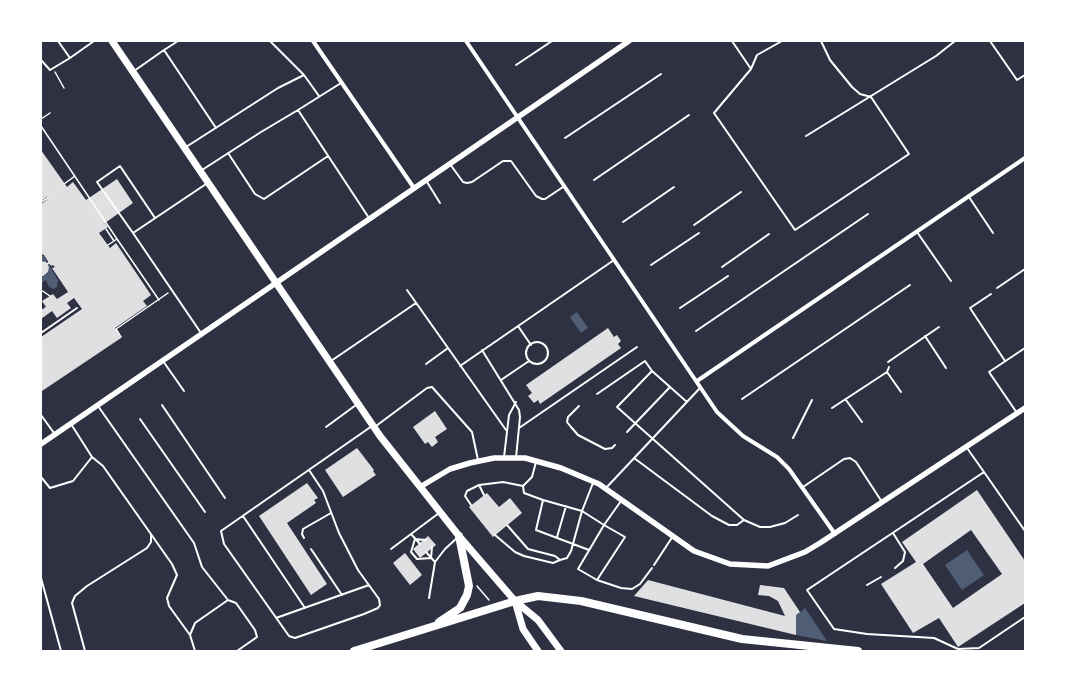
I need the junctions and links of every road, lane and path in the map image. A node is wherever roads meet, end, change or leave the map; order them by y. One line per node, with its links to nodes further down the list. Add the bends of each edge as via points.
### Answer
1 (58, 41): 16 (lane)
2 (94, 41): 16 (lane)
3 (112, 41): 21 (main road)
4 (178, 41): 15 (lane)
5 (270, 41): 23 (lane)
6 (313, 41): 25 (street)
7 (466, 41): 32 (street)
8 (552, 41): 18 (lane)
9 (630, 41): 32 (street)
10 (732, 41): 20 (lane)
11 (782, 41): 20 (lane, via 758,55)
12 (820, 41): 28 (lane, via 830,60 852,88)
13 (955, 41): 28 (lane, via 936,56)
14 (990, 41): 24 (lane, via 1017,80)
15 (164, 50): 21 (lane); 35 (lane)
16 (70, 58): 19 (lane)
17 (41, 60): 19 (lane, via 48,70)
18 (516, 65)
19 (52, 69): 26 (path)
20 (751, 69): 28 (lane, via 714,113 795,230 909,154)
21 (133, 72): 38 (main road)
22 (661, 74): 37 (lane)
23 (304, 75): 27 (lane); 35 (lane, via 278,88)
24 (1025, 75)
25 (342, 82): 27 (lane); 51 (street)
26 (64, 88)
27 (319, 96): 29 (lane)
28 (870, 97): 36 (lane, via 851,106)
29 (298, 110): 39 (lane); 40 (lane)
30 (50, 113): 33 (path)
31 (689, 115): 46 (lane)
32 (518, 118): 42 (street); 49 (street)
33 (41, 119)
34 (41, 126): 44 (path)
35 (216, 128): 38 (lane)
36 (806, 136)
37 (565, 138)
38 (185, 148): 43 (main road)
39 (228, 153): 40 (lane, via 255,194 264,199); 43 (lane)
40 (328, 156): 59 (lane)
41 (1025, 158): 53 (street)
42 (450, 164): 45 (street); 49 (lane, via 463,182 467,183 507,160 512,160 538,198 545,199)
43 (200, 171): 47 (main road)
44 (75, 176): 48 (path); 68 (path)
45 (425, 180): 51 (street); 56 (lane)
46 (594, 180)
47 (208, 182): 58 (lane); 77 (main road)
48 (64, 184)
49 (564, 186): 71 (street)
50 (674, 187): 60 (lane)
51 (414, 188): 59 (street)
52 (742, 192): 61 (lane)
53 (969, 197): 63 (street); 66 (lane)
54 (48, 198): 55 (path)
55 (41, 202)
56 (440, 203)
57 (868, 214): 91 (lane)
58 (155, 218): 64 (lane); 64 (lane, via 120,166 114,170 97,182)
59 (369, 218): 77 (street)
60 (622, 222)
61 (694, 225)
62 (106, 228): 69 (path)
63 (917, 231): 76 (lane); 113 (street)
64 (133, 233): 81 (lane)
65 (699, 233): 72 (lane)
66 (993, 233)
67 (770, 234): 73 (lane)
68 (117, 239): 69 (path); 85 (path)
69 (114, 241): 70 (path)
70 (108, 245)
71 (614, 260): 89 (lane); 113 (street)
72 (651, 265)
73 (722, 267)
74 (1025, 270): 79 (lane)
75 (728, 276): 88 (lane)
76 (951, 281)
77 (276, 282): 93 (street); 104 (main road)
78 (910, 285): 119 (lane)
79 (997, 288)
80 (41, 290): 84 (path)
81 (172, 290): 85 (path); 93 (lane)
82 (407, 290): 86 (lane)
83 (991, 294): 103 (lane, via 970,308)
84 (50, 296)
85 (159, 300): 95 (path, via 116,329)
86 (416, 303): 98 (lane); 104 (lane)
87 (77, 308): 92 (lane)
88 (680, 308)
89 (518, 326): 96 (lane); 100 (lane)
90 (939, 327): 94 (lane)
91 (696, 331)
92 (41, 333)
93 (201, 333): 101 (street)
94 (925, 336): 105 (lane); 109 (lane)
95 (121, 337)
96 (531, 345): 102 (lane, via 526,354); 102 (lane, via 542,343 547,348 548,355 545,361 539,364)
97 (637, 347): 138 (lane)
98 (448, 348): 106 (lane); 107 (lane)
99 (1025, 348): 103 (lane)
100 (482, 350): 107 (lane); 112 (lane)
101 (162, 360): 116 (lane); 125 (street)
102 (529, 361): 112 (lane)
103 (1005, 361): 130 (lane, via 989,372)
104 (330, 362): 124 (main road)
105 (888, 362)
106 (426, 364)
107 (460, 366): 139 (lane)
108 (889, 367): 111 (lane)
109 (946, 368)
110 (652, 372): 114 (lane); 118 (lane, via 645,361); 134 (lane, via 617,407)
111 (887, 372): 117 (lane); 121 (lane)
112 (501, 380): 122 (lane)
113 (697, 382): 115 (street)
114 (670, 387): 123 (lane); 134 (lane)
115 (700, 387): 123 (lane); 160 (street, via 717,412 730,425 777,457)
116 (184, 391)
117 (901, 392)
118 (597, 394)
119 (742, 399)
120 (812, 400): 143 (lane)
121 (846, 400): 128 (lane); 133 (lane)
122 (516, 402): 138 (lane, via 520,417); 139 (lane, via 509,415)
123 (687, 402): 142 (lane)
124 (358, 403): 136 (lane); 137 (main road)
125 (98, 405): 135 (street); 211 (lane, via 187,532 202,566)
126 (162, 405): 163 (lane)
127 (579, 406): 145 (lane, via 568,416 567,422 578,435 605,449)
128 (832, 408)
129 (1025, 408): 130 (street)
130 (1017, 413): 146 (street)
131 (41, 415): 141 (lane)
132 (140, 419): 170 (lane)
133 (862, 422)
134 (636, 423): 140 (lane); 142 (lane)
135 (70, 424): 141 (street); 147 (lane)
136 (326, 427)
137 (373, 427): 151 (lane, via 432,387 472,432); 153 (lane); 159 (main road)
138 (519, 428): 149 (lane)
139 (506, 430): 148 (lane)
140 (627, 432)
141 (55, 434): 144 (street)
142 (653, 438): 150 (lane); 175 (lane)
143 (793, 438)
144 (41, 444)
145 (615, 445)
146 (966, 447): 154 (lane); 166 (street)
147 (92, 457): 155 (lane, via 73,481 50,488); 180 (lane, via 103,466)
148 (504, 458): 149 (street); 151 (street)
149 (516, 458): 152 (street)
150 (634, 458): 161 (lane); 175 (lane, via 712,516 729,525 737,525)
151 (478, 461): 159 (street, via 450,469)
152 (536, 461): 156 (street); 158 (lane, via 532,477)
153 (309, 470): 172 (lane, via 323,491); 174 (lane)
154 (984, 472): 178 (lane); 179 (lane)
155 (41, 477)
156 (594, 482): 161 (street); 169 (lane)
157 (480, 485): 158 (lane, via 503,482); 162 (lane); 167 (lane, via 467,491 465,496)
158 (523, 486): 164 (lane, via 524,493)
159 (420, 487): 171 (main road)
160 (803, 488): 166 (lane, via 844,459 850,458 856,462); 182 (street)
161 (605, 489): 165 (street)
162 (484, 495)
163 (225, 498)
164 (543, 500): 168 (lane); 186 (lane, via 536,530)
165 (621, 500): 177 (lane); 185 (street)
166 (882, 503): 182 (street)
167 (471, 505)
168 (566, 506): 169 (lane); 186 (lane)
169 (582, 511): 177 (lane); 190 (lane)
170 (205, 512)
171 (440, 512): 181 (lane); 184 (main road)
172 (331, 513): 187 (lane, via 303,529); 207 (lane, via 358,570)
173 (798, 515): 175 (lane, via 785,523 770,527 760,527)
174 (243, 516): 214 (lane); 216 (lane, via 221,531 224,544)
175 (744, 520)
176 (507, 525): 198 (lane, via 528,549 555,556)
177 (604, 525): 195 (lane); 205 (lane, via 625,537)
178 (1025, 531)
179 (893, 532): 202 (lane, via 905,552 903,561); 215 (lane, via 807,590 834,629 867,634 934,638 958,649 979,648)
180 (151, 534): 218 (lane, via 177,575 167,598 169,606); 220 (lane, via 147,548 75,596 72,603)
181 (411, 534): 188 (lane); 194 (lane)
182 (834, 534): 185 (street, via 806,552 768,566 730,564 694,551)
183 (495, 535): 198 (lane, via 515,552 524,556 553,563)
184 (459, 536): 199 (lane, via 445,548); 212 (main road); 217 (highway, via 469,586 467,595 456,612)
185 (673, 536): 200 (lane)
186 (557, 537): 190 (lane)
187 (304, 538)
188 (415, 539): 189 (lane); 191 (lane); 197 (lane, via 411,552 416,559)
189 (426, 540)
190 (572, 542): 195 (lane); 198 (lane, via 569,555)
191 (420, 544)
192 (432, 547): 197 (lane)
193 (311, 549): 209 (lane)
194 (391, 549)
195 (589, 550): 205 (lane, via 578,568)
196 (426, 552): 197 (lane)
197 (431, 558): 199 (lane)
198 (560, 560)
199 (435, 562): 210 (lane)
200 (654, 565)
201 (652, 568): 205 (lane, via 640,584 632,589)
202 (895, 568)
203 (881, 577): 208 (lane)
204 (41, 578): 219 (lane)
205 (597, 580)
206 (475, 583): 213 (path)
207 (369, 585): 209 (lane); 216 (lane, via 379,599 380,605 364,614 294,638 289,636)
208 (867, 585)
209 (342, 595): 214 (lane)
210 (429, 598)
211 (228, 600): 218 (lane, via 195,623); 222 (lane, via 236,603 257,637)
212 (515, 601): 217 (highway); 224 (main road, via 523,629); 225 (main road, via 538,620); 226 (highway, via 538,596 558,597 742,639)
213 (491, 603)
214 (305, 608): 216 (lane)
215 (1025, 617)
216 (276, 618)
217 (423, 631): 223 (highway)
218 (190, 635): 221 (lane)
219 (61, 651)
220 (84, 651)
221 (195, 651)
222 (237, 651)
223 (354, 651)
224 (538, 651)
225 (561, 651)
226 (858, 651)

